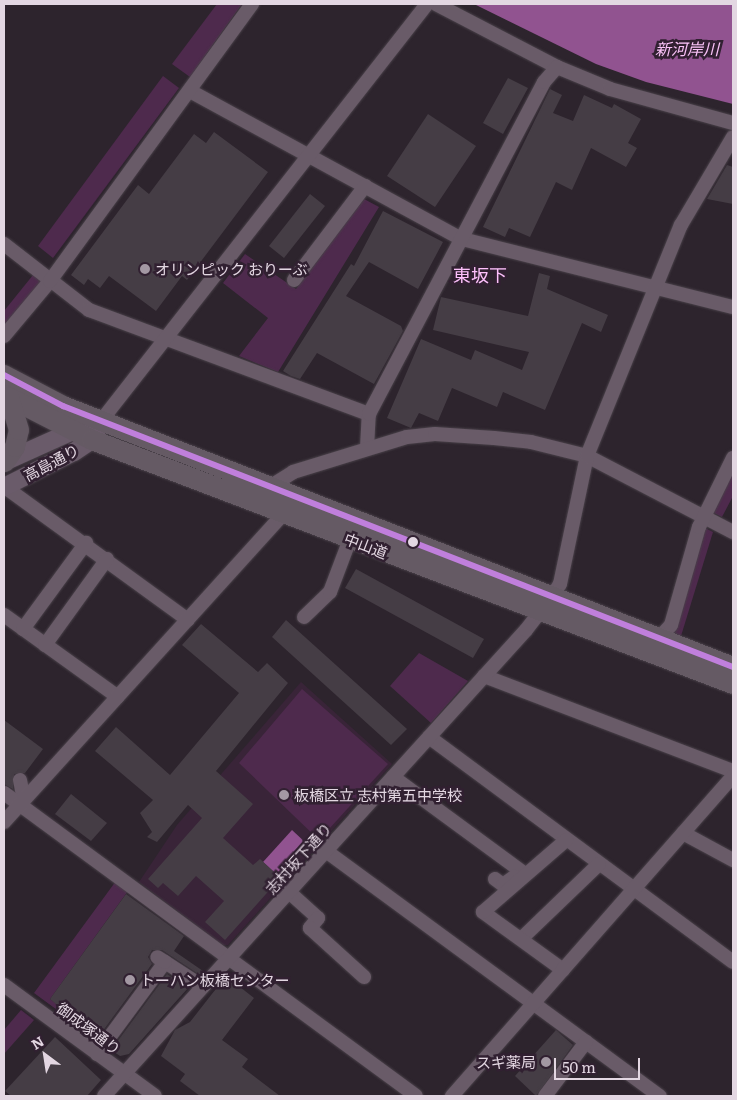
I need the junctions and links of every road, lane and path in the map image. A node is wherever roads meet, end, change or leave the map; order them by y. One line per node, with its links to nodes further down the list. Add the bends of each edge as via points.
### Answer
1 (252, 4): 4 (street)
2 (430, 4): 3 (street); 7 (street)
3 (558, 67): 5 (street, via 641,99); 9 (street, via 544,82)
4 (190, 91): 7 (street); 12 (street)
5 (733, 123)
6 (733, 137): 13 (street, 志村坂下通り, via 681,225)
7 (308, 155): 8 (street); 16 (street)
8 (365, 186): 9 (street); 11 (street)
9 (462, 239): 13 (street); 19 (street)
10 (4, 244): 12 (street)
11 (294, 280)
12 (50, 281): 15 (street); 16 (street, via 89,310)
13 (653, 288): 14 (street); 24 (street, 志村坂下通り)
14 (733, 307)
15 (4, 336)
16 (164, 339): 19 (street); 20 (street)
17 (4, 375): 20 (highway, 中山道, via 56,403)
18 (6, 397): 21 (highway, 中山道); 26 (highway, via 20,430 15,447)
19 (369, 414): 23 (street)
20 (101, 421): 21 (main road, 高島通り); 22 (main road, 高島通り); 27 (highway, 中山道)
21 (71, 430): 22 (highway, 中山道); 26 (main road, 高島通り)
22 (92, 440): 28 (main road, 高島通り); 29 (highway, 中山道)
23 (367, 448): 24 (street, via 435,434 532,442); 27 (street, via 293,472)
24 (586, 456): 30 (street); 35 (street, 志村坂下通り, via 560,584)
25 (733, 458): 30 (street)
26 (4, 462)
27 (271, 486): 35 (highway, 中山道)
28 (4, 487): 33 (street)
29 (284, 513): 32 (highway, 中山道); 39 (street)
30 (703, 518): 31 (street); 41 (street, via 671,624)
31 (733, 532)
32 (350, 539): 36 (highway, 中山道); 38 (street, via 330,592)
33 (86, 543): 34 (street); 40 (street)
34 (107, 559): 39 (street); 42 (street)
35 (553, 595): 36 (street, 志村坂下通り); 41 (highway, 中山道)
36 (540, 612): 44 (street, 志村坂下通り); 45 (highway, 中山道)
37 (4, 615): 40 (street)
38 (304, 617)
39 (188, 620): 46 (street)
40 (23, 629): 42 (street)
41 (658, 639): 43 (highway, 中山道)
42 (45, 645): 46 (street)
43 (733, 667)
44 (484, 676): 47 (street, 志村坂下通り); 48 (street)
45 (733, 684)
46 (118, 697): 53 (street)
47 (428, 732): 50 (street, 志村坂下通り); 56 (street)
48 (733, 770)
49 (733, 776): 55 (street)
50 (393, 777): 57 (street, 志村坂下通り); 60 (street)
51 (20, 780): 53 (street)
52 (4, 793): 53 (street)
53 (22, 802): 54 (street); 65 (street, via 201,944)
54 (4, 822)
55 (683, 833): 58 (street); 62 (street)
56 (564, 838): 59 (street); 60 (street); 64 (street, via 482,912)
57 (326, 851): 63 (street, 志村坂下通り); 71 (street)
58 (733, 860)
59 (599, 864): 62 (street); 64 (street)
60 (521, 871): 61 (street, via 503,886)
61 (495, 879)
62 (634, 889): 66 (street); 67 (street)
63 (289, 892): 65 (street, 志村坂下通り); 68 (street, via 318,918 310,928)
64 (520, 939): 67 (street)
65 (229, 958): 70 (street, 志村坂下通り); 77 (street)
66 (733, 962)
67 (563, 970): 71 (street)
68 (364, 977)
69 (4, 985): 73 (street, 御成塚通り)
70 (203, 987): 73 (street, via 161,960 116,1021); 74 (street, 志村坂下通り)
71 (533, 1004): 72 (street); 78 (street)
72 (586, 1042): 79 (street); 80 (street)
73 (97, 1054): 74 (street, 御成塚通り)
74 (124, 1074): 75 (street, 志村坂下通り); 76 (street, 御成塚通り)
75 (104, 1096)
76 (155, 1096)
77 (416, 1096)
78 (452, 1096)
79 (545, 1096)
80 (660, 1096)

